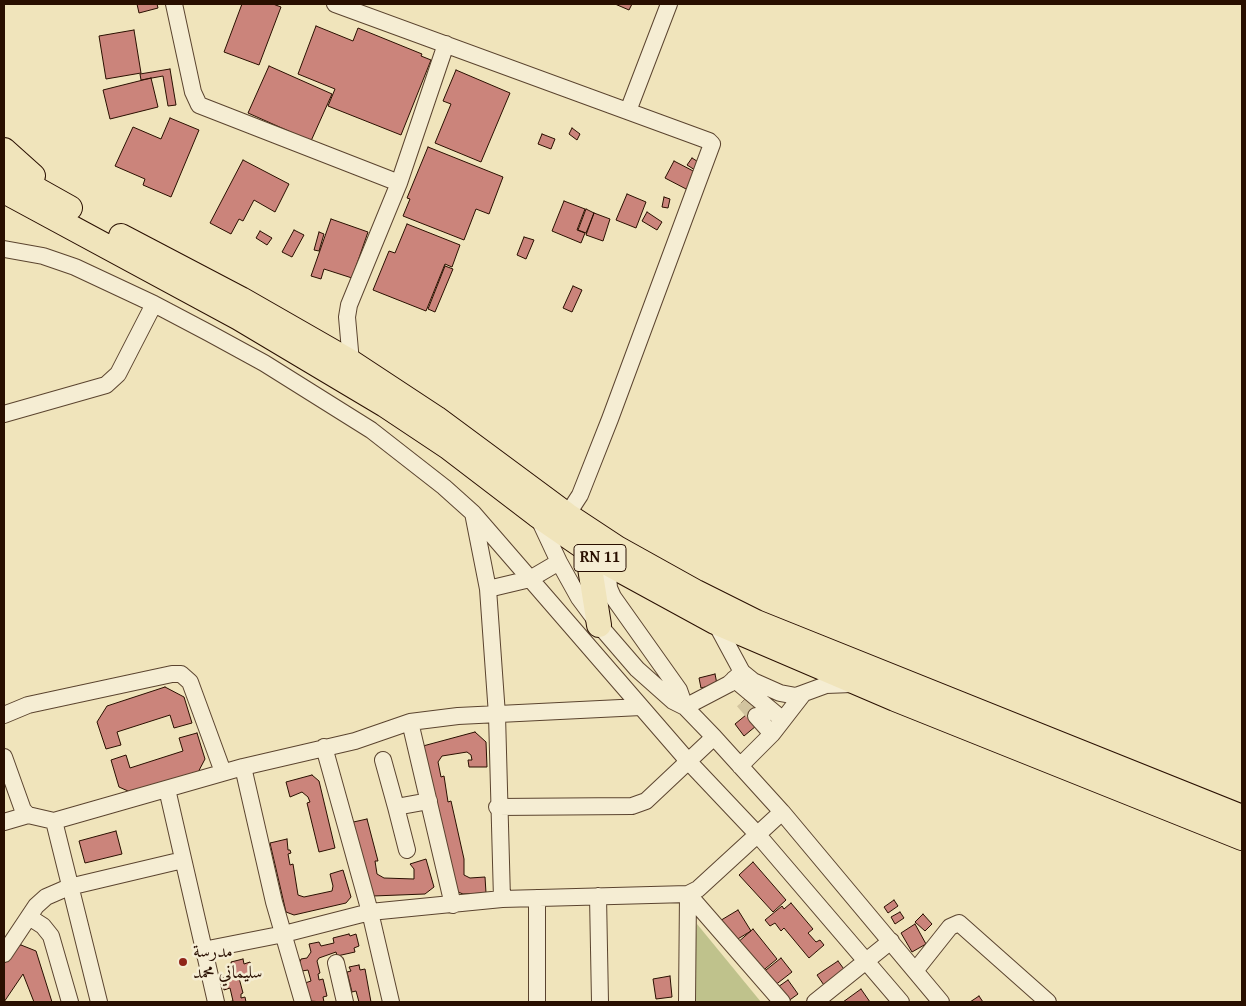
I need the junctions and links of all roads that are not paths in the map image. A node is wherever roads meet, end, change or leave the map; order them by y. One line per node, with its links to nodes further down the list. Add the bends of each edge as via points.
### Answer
1 (174, 4): 8 (street, via 190,80 199,105)
2 (336, 4): 4 (street)
3 (668, 4): 5 (street)
4 (446, 44): 5 (street); 8 (street)
5 (628, 111): 19 (street, via 709,141 712,147 610,419 580,495)
6 (4, 150): 11 (highway)
7 (4, 171): 11 (highway, RN 11)
8 (398, 183): 15 (street, via 349,305)
9 (4, 190): 13 (highway, RN 11)
10 (4, 209): 13 (highway)
11 (83, 216): 15 (highway, RN 11, via 241,299)
12 (4, 249): 14 (street, via 44,256 75,267)
13 (155, 272): 18 (highway, RN 11, via 385,405 456,452)
14 (154, 304): 16 (street, via 118,374 106,385); 17 (street, via 264,364 371,430)
15 (351, 362): 19 (highway, RN 11, via 436,418)
16 (4, 414)
17 (473, 513): 23 (street); 24 (street)
18 (537, 515): 20 (highway, RN 11); 21 (street)
19 (568, 515): 53 (highway, RN 11, via 642,563 756,622)
20 (587, 549): 22 (highway, RN 11); 26 (highway)
21 (559, 562): 23 (street); 26 (street)
22 (608, 563): 25 (highway, RN 11); 32 (street, via 612,597 679,690)
23 (530, 579): 24 (street); 31 (street)
24 (488, 589): 34 (street)
25 (715, 622): 27 (street); 28 (highway, RN 11)
26 (599, 625): 32 (street, via 637,669)
27 (735, 678): 29 (street, via 753,681 780,693); 30 (street); 32 (street); 36 (street)
28 (859, 684): 29 (street, via 826,685); 57 (highway, RN 11)
29 (803, 694): 36 (street)
30 (743, 701)
31 (641, 707): 34 (street); 43 (street)
32 (684, 707): 39 (street)
33 (4, 715): 46 (street, via 28,706 181,674 190,682)
34 (496, 715): 37 (street); 50 (street)
35 (756, 716): 38 (street)
36 (783, 720): 38 (street)
37 (410, 722): 40 (street, via 354,741); 48 (street)
38 (772, 734): 44 (street)
39 (714, 737): 43 (street); 44 (street)
40 (324, 747): 45 (street); 66 (street)
41 (4, 756): 52 (street, via 21,808)
42 (383, 760): 49 (street)
43 (688, 761): 50 (street, via 646,801 632,806); 56 (street)
44 (740, 766): 51 (street)
45 (243, 767): 46 (street); 68 (street)
46 (223, 772): 47 (street)
47 (167, 789): 54 (street); 59 (street)
48 (429, 802): 49 (street); 65 (street)
49 (396, 807): 58 (street)
50 (497, 807): 64 (street)
51 (782, 812): 56 (street); 69 (street)
52 (28, 815): 54 (street); 55 (street)
53 (1242, 817)
54 (54, 821): 60 (street)
55 (4, 822)
56 (758, 835): 61 (street, via 698,889); 72 (street)
57 (1242, 838)
58 (407, 850)
59 (183, 860): 60 (street); 70 (street)
60 (69, 887): 67 (street, via 46,897); 76 (street)
61 (688, 894): 62 (street); 83 (street); 84 (street)
62 (598, 896): 63 (street); 82 (street)
63 (537, 898): 64 (street); 81 (street)
64 (502, 899): 65 (street)
65 (453, 905): 66 (street)
66 (370, 912): 68 (street); 80 (street)
67 (29, 917): 71 (street); 75 (street, via 51,936)
68 (284, 934): 70 (street); 78 (street)
69 (891, 941): 72 (street); 74 (street)
70 (203, 950): 77 (street)
71 (4, 954)
72 (867, 962): 85 (street); 86 (street)
73 (336, 963): 79 (street)
74 (915, 971): 87 (street); 88 (street, via 950,927 959,923)
75 (70, 1002)
76 (99, 1002)
77 (216, 1002)
78 (303, 1002)
79 (345, 1002)
80 (391, 1002)
81 (537, 1002)
82 (600, 1002)
83 (687, 1002)
84 (782, 1002)
85 (815, 1002)
86 (902, 1002)
87 (941, 1002)
88 (1048, 1002)

